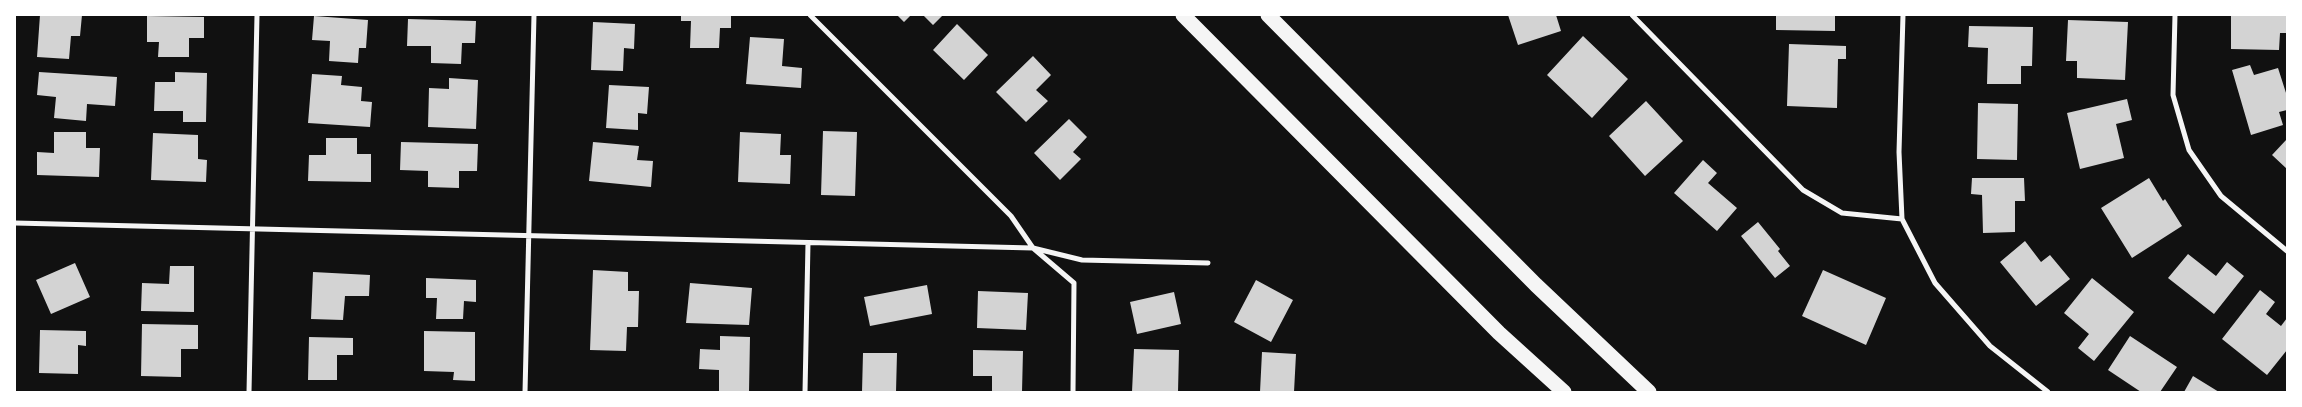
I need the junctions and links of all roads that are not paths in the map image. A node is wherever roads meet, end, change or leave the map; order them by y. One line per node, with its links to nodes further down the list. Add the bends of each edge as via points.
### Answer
1 (257, 15): 11 (street)
2 (534, 15): 12 (street)
3 (810, 15): 14 (street, via 1011,216)
4 (1182, 15): 21 (highway, via 1499,332)
5 (1268, 15): 22 (highway, via 1536,285)
6 (1632, 15): 9 (street, via 1803,190 1842,213)
7 (1903, 15): 9 (street)
8 (2175, 15): 15 (street, via 2173,95 2189,150 2220,196)
9 (1902, 219): 23 (street, via 1935,283 1990,346)
10 (15, 223): 11 (street)
11 (251, 228): 12 (street); 17 (street)
12 (528, 234): 13 (street); 18 (street)
13 (808, 243): 14 (street); 19 (street)
14 (1033, 248): 16 (street, via 1082,260); 20 (street, via 1074,283)
15 (2287, 251)
16 (1208, 263)
17 (249, 392)
18 (525, 392)
19 (805, 392)
20 (1072, 392)
21 (1564, 392)
22 (1649, 392)
23 (2048, 392)

